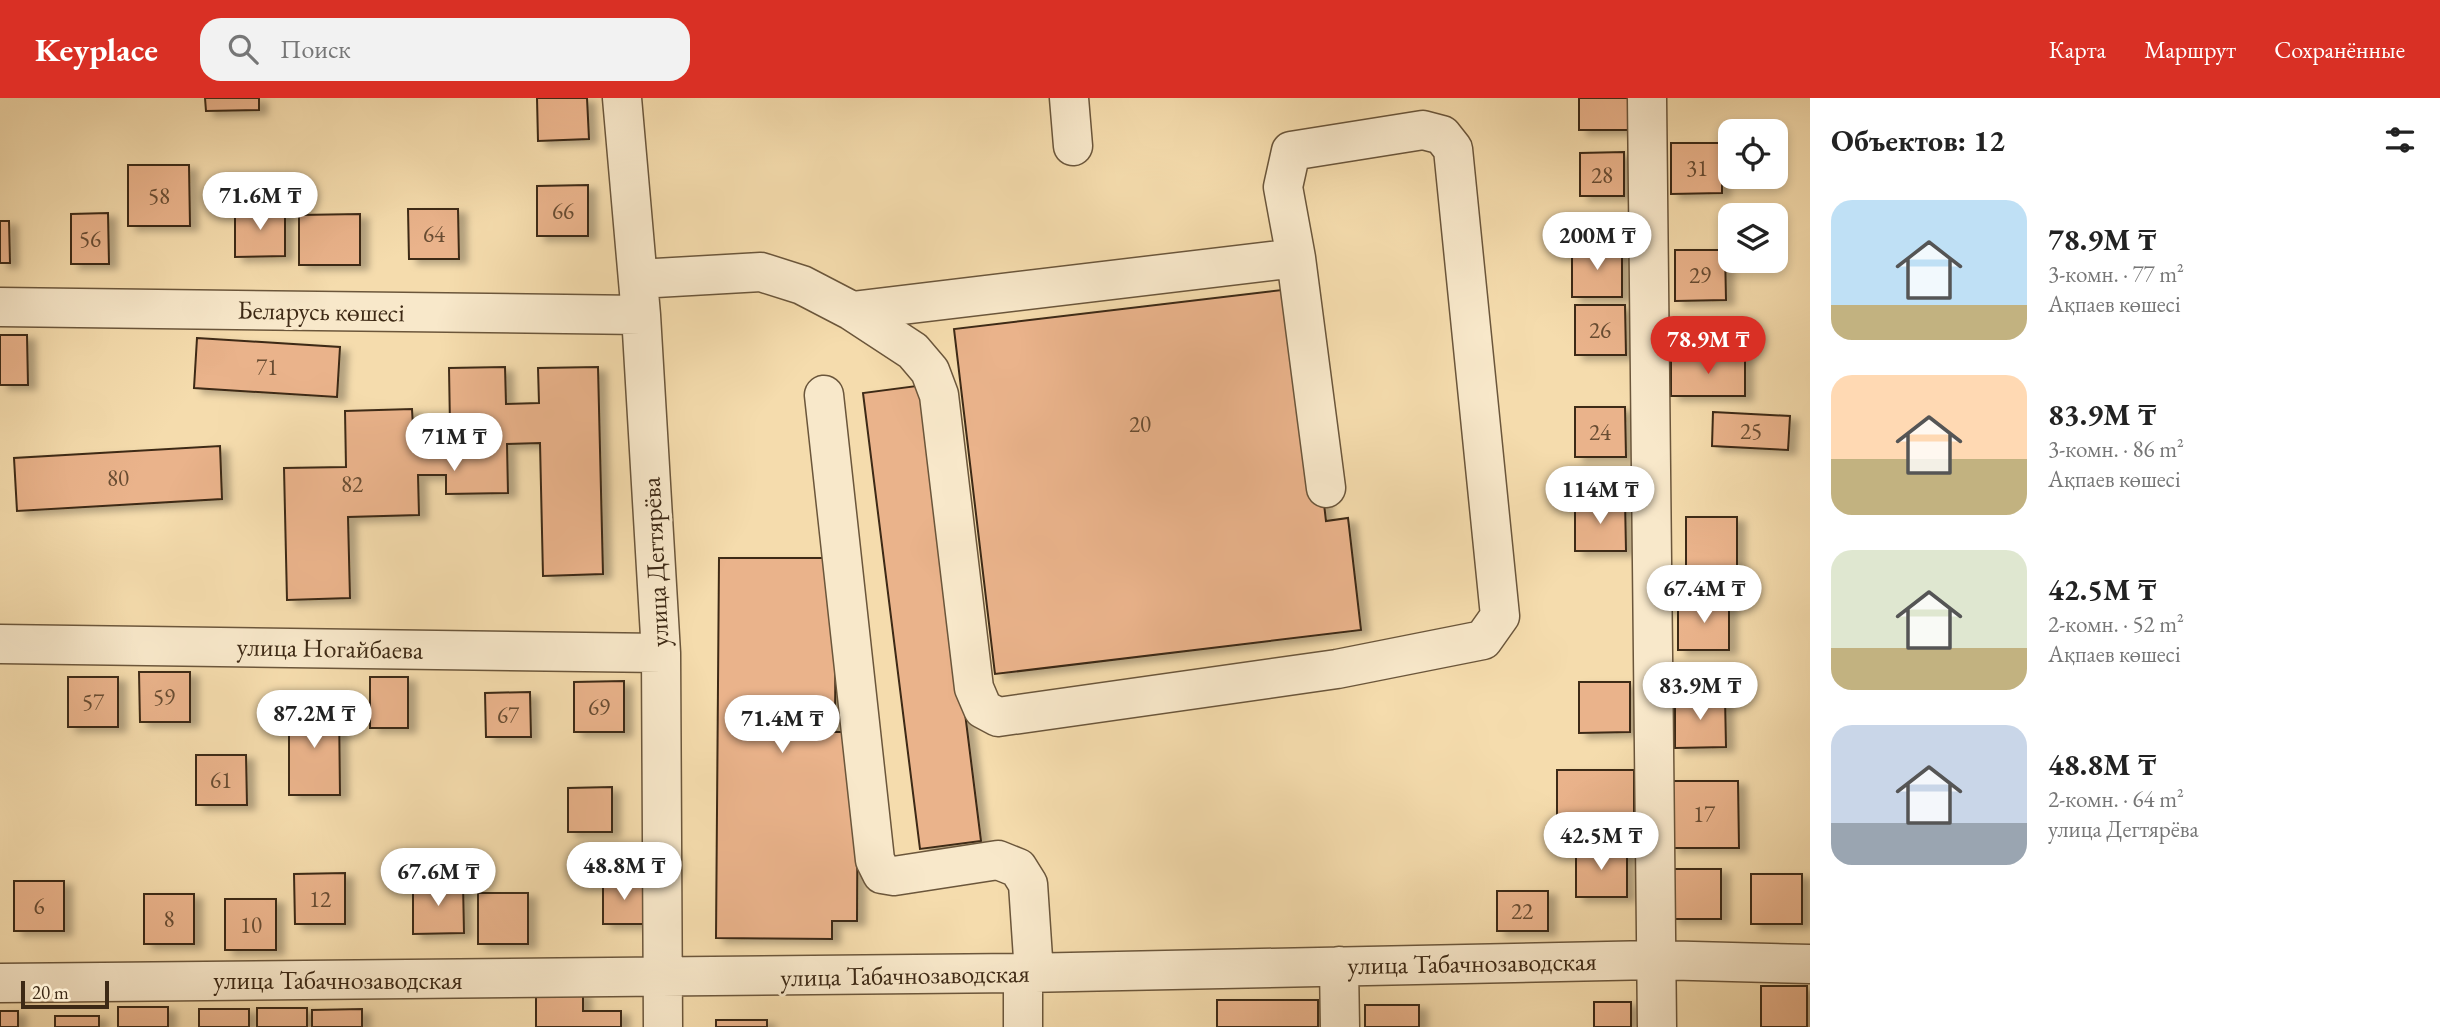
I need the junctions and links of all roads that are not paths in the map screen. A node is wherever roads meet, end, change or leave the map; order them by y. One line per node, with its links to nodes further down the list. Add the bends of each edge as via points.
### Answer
1 (622, 98): 6 (street, улица Дегтярёва)
2 (1069, 98): 4 (street)
3 (1647, 98): 13 (street)
4 (1073, 146)
5 (1296, 258): 8 (street); 8 (street, Беларусь көшесі, via 1283,187 1291,150 1423,130 1442,135 1452,149 1500,616 1483,640 1337,668 998,717 983,709 974,688 939,396 930,371 913,351); 10 (street)
6 (640, 297): 7 (street, Беларусь көшесі); 8 (street, Беларусь көшесі, via 761,272 802,285); 12 (street, улица Дегтярёва)
7 (0, 307)
8 (852, 311)
9 (824, 396): 16 (street, via 875,860 882,874 894,876 998,860 1018,868 1028,884)
10 (1326, 488)
11 (0, 644): 12 (street, улица Ногайбаева)
12 (661, 653): 17 (street, улица Дегтярёва)
13 (1655, 960): 14 (street, улица Табачнозаводская); 15 (street, улица Табачнозаводская); 22 (street)
14 (1810, 964)
15 (1339, 966): 16 (street, улица Табачнозаводская); 21 (street)
16 (1029, 973): 17 (street, улица Табачнозаводская); 20 (street)
17 (664, 978): 18 (street, улица Табачнозаводская); 19 (street, улица Дегтярёва)
18 (0, 983)
19 (663, 1027)
20 (1023, 1027)
21 (1340, 1027)
22 (1657, 1027)

